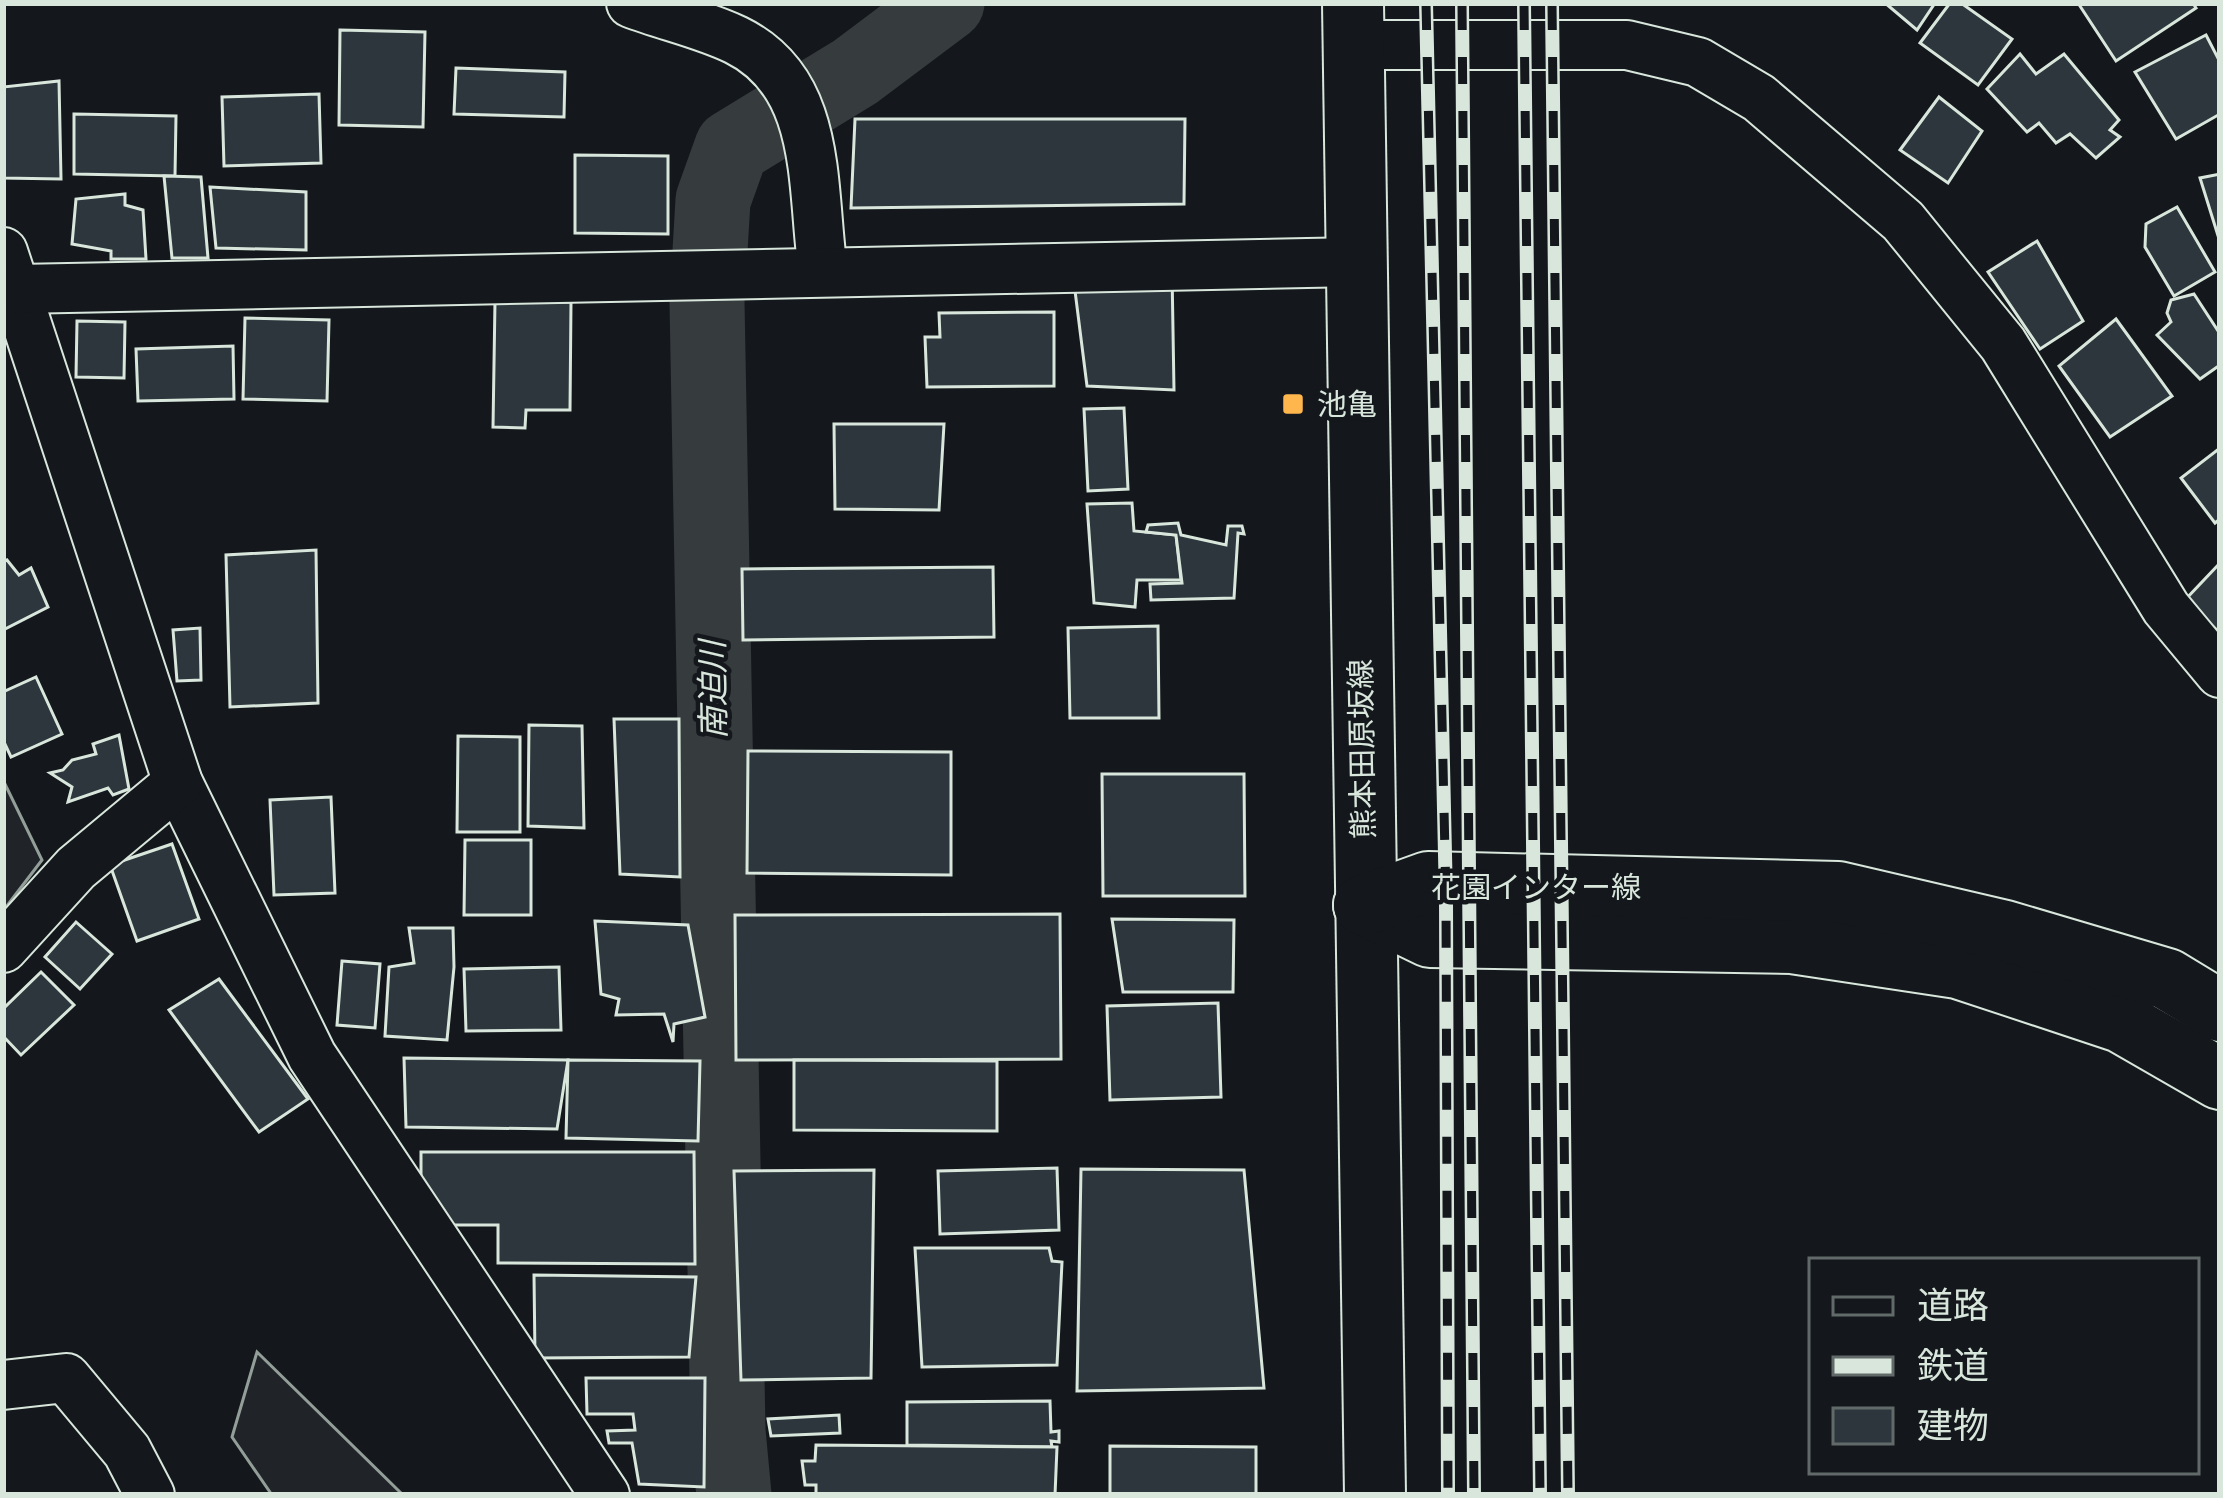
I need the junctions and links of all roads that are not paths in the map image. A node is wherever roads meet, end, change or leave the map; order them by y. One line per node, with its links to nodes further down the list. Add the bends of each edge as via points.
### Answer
1 (631, 3): 6 (street, via 738,41 784,75 806,122)
2 (1353, 24): 3 (street); 4 (main road, 熊本田原坂線)
3 (1627, 24): 7 (street, via 1759,98 1903,221 2003,344 2166,608)
4 (1357, 262): 6 (street); 9 (main road, 熊本田原坂線)
5 (10, 270): 6 (street); 8 (street)
6 (823, 271)
7 (2220, 673)
8 (178, 783): 10 (street, via 76,868); 15 (street, via 312,1056)
9 (1364, 905): 11 (main road, 花園インター線, via 1429,882 1838,892 2146,973); 12 (main road, 花園インター線, via 1430,938 1792,943 1958,968 2121,1022); 16 (main road, 熊本田原坂線)
10 (3, 948)
11 (2220, 1012)
12 (2220, 1079)
13 (3, 1385): 14 (street, via 66,1378 127,1450)
14 (150, 1495)
15 (604, 1495)
16 (1376, 1495)

